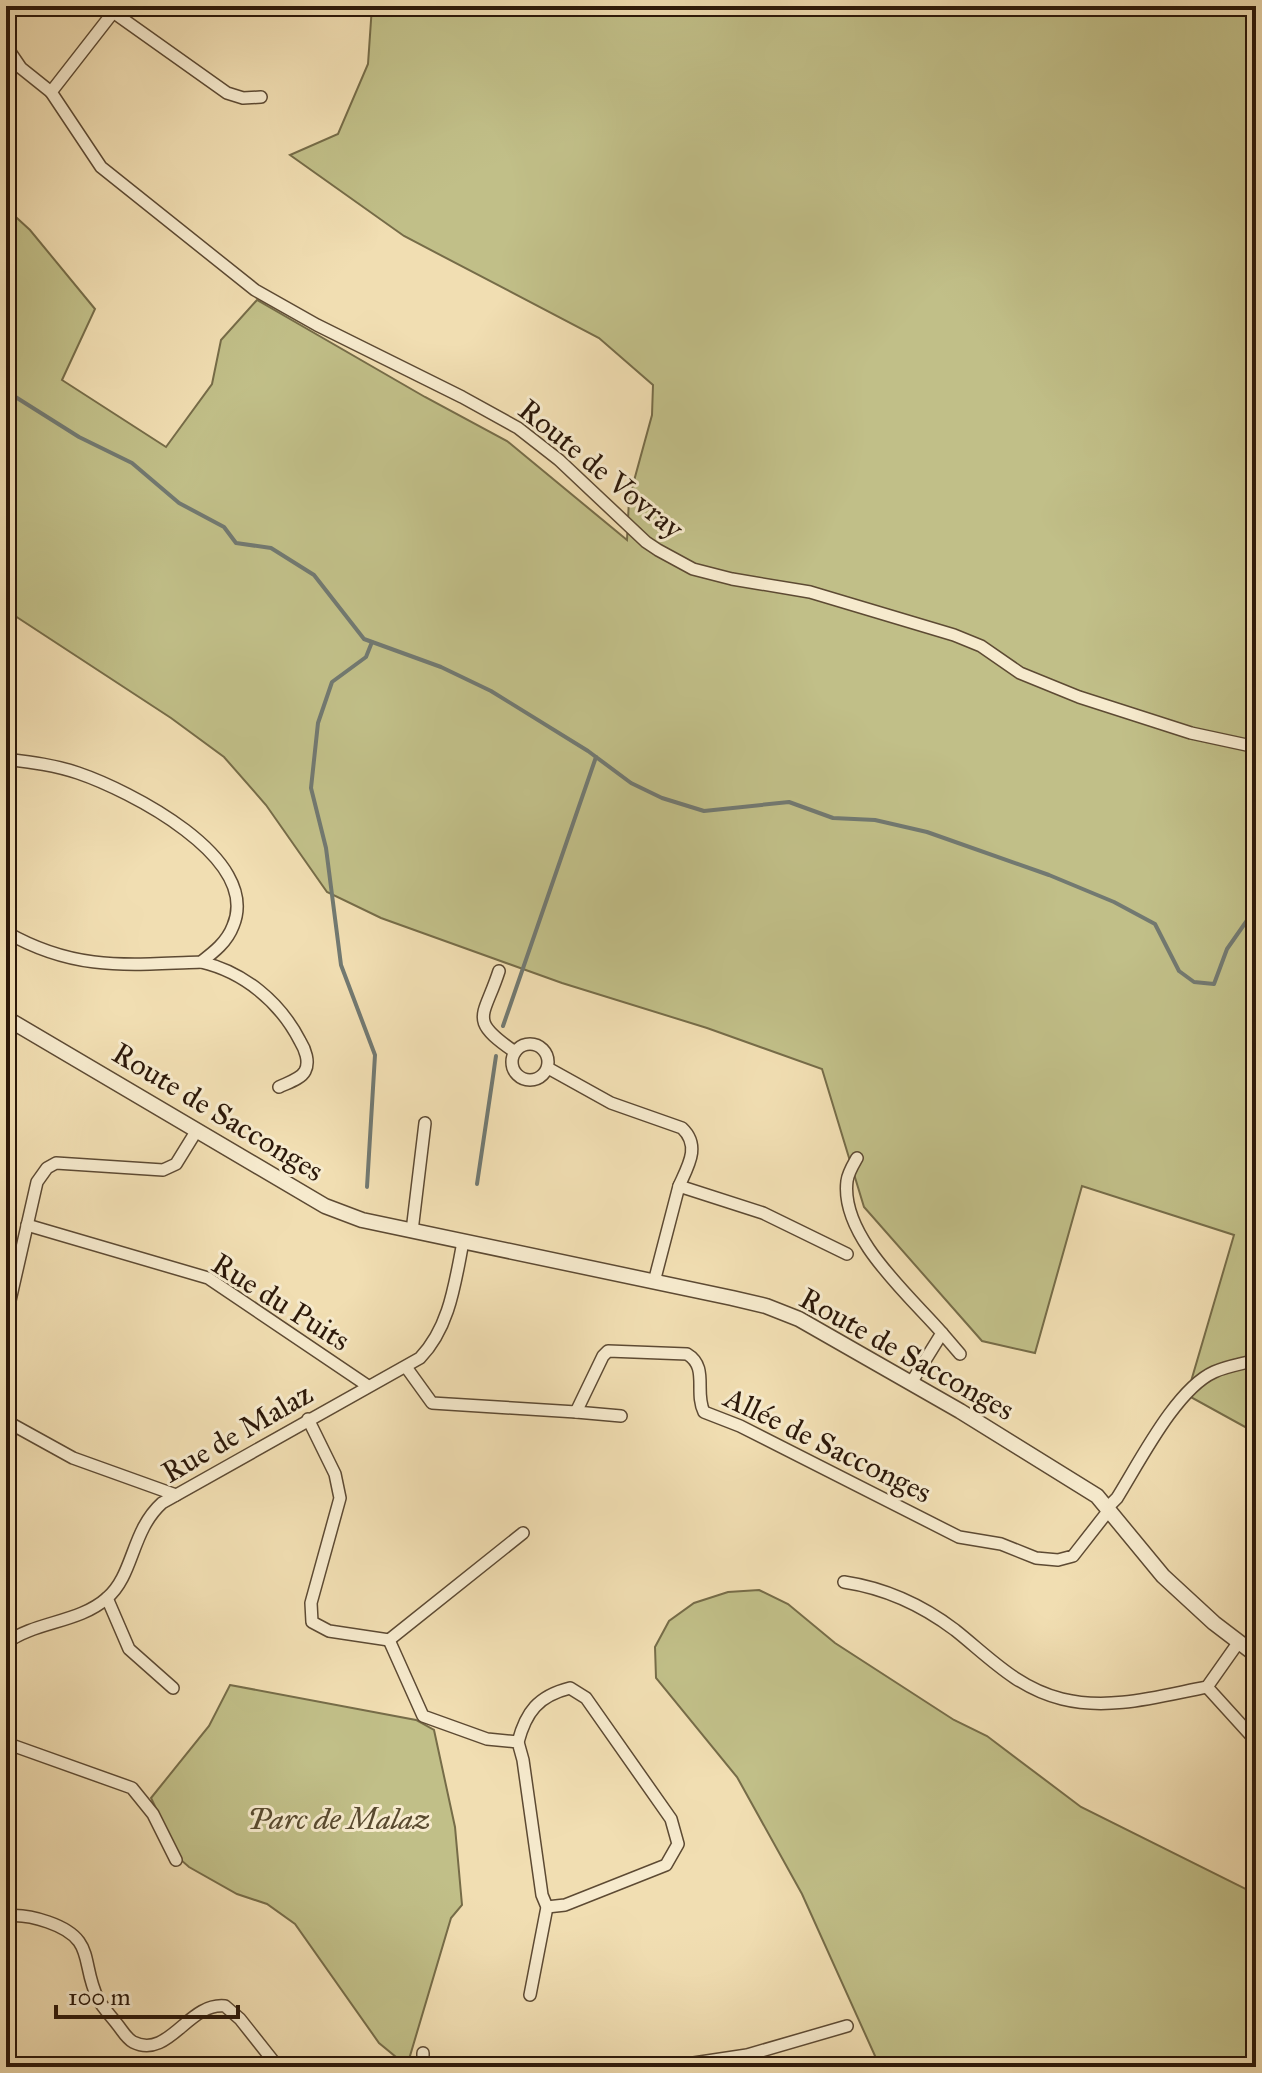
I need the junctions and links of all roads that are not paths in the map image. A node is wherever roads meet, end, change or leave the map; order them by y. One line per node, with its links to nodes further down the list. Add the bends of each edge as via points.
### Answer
1 (115, 9): 3 (street); 4 (street, via 227,93)
2 (6, 46): 3 (street, Route de Vovray, via 21,68)
3 (51, 92): 5 (street, Route de Vovray, via 101,167 255,290 518,428 649,545 669,556 693,569 879,610 981,646 1020,673 1079,697 1191,733)
4 (261, 97)
5 (1256, 747)
6 (6, 759): 8 (street, via 74,771 112,786 160,811 199,843 235,887 238,910 229,935)
7 (6, 932): 8 (street, via 27,945 81,962)
8 (201, 962): 13 (street, via 249,983 291,1022 307,1061 299,1077)
9 (499, 971): 11 (street, via 482,1022 490,1035)
10 (6, 1018): 15 (street, Route de Sacconges)
11 (515, 1052): 12 (street, via 530,1043 538,1045 549,1059); 12 (street, via 513,1069 526,1080 535,1080)
12 (548, 1068): 17 (street, via 611,1103 682,1128 693,1146)
13 (279, 1087)
14 (425, 1123): 19 (street)
15 (197, 1130): 18 (street, via 176,1164 163,1170 65,1162 47,1168 37,1182); 19 (street, Route de Sacconges, via 325,1206)
16 (857, 1158): 24 (street, via 847,1181 855,1226 870,1251)
17 (679, 1186): 21 (street, via 763,1213); 22 (street)
18 (27, 1225): 23 (street); 29 (street, Rue du Puits, via 208,1278)
19 (412, 1231): 20 (street, Route de Sacconges)
20 (463, 1242): 22 (street, Route de Sacconges); 27 (street, Rue de Malaz, via 437,1338)
21 (847, 1254)
22 (654, 1282): 28 (street, Route de Sacconges, via 766,1306)
23 (6, 1318)
24 (942, 1333): 25 (street); 28 (street)
25 (960, 1354)
26 (1256, 1360): 35 (street, via 1199,1381 1177,1404)
27 (406, 1367): 29 (street, Rue de Malaz); 30 (street, via 432,1403)
28 (911, 1383): 35 (street, Route de Sacconges, via 1097,1496)
29 (368, 1386): 32 (street, Rue de Malaz)
30 (576, 1412): 31 (street); 35 (street, Allée de Sacconges, via 608,1351 687,1354 700,1369 704,1412 959,1537 1001,1544 1036,1558 1068,1558)
31 (621, 1416)
32 (308, 1419): 34 (street, Rue de Malaz); 39 (street, via 335,1474 340,1498 311,1603 312,1622 329,1631)
33 (6, 1421): 34 (street, via 73,1458)
34 (176, 1495): 38 (street, Rue de Malaz, via 143,1524 124,1573)
35 (1108, 1509): 41 (street, Route de Sacconges, via 1163,1576)
36 (523, 1533): 39 (street)
37 (844, 1582): 43 (street, via 915,1604 1012,1678 1061,1699 1135,1701)
38 (107, 1598): 40 (street); 44 (street, via 129,1649)
39 (389, 1640): 46 (street, via 423,1716 487,1739)
40 (6, 1643)
41 (1238, 1643): 42 (street, Route de Sacconges); 43 (street)
42 (1256, 1655)
43 (1207, 1687): 45 (street)
44 (173, 1688)
45 (1256, 1741)
46 (518, 1742): 49 (street); 49 (street, via 524,1719 550,1693 570,1688 586,1698 671,1819 678,1844 666,1865 565,1905)
47 (6, 1743): 48 (street, via 132,1788 153,1814)
48 (176, 1860)
49 (547, 1907): 51 (street)
50 (6, 1916): 54 (street, via 32,1917 78,1938 98,1999 134,2042 158,2044 203,2008 225,2006)
51 (530, 1995)
52 (847, 2026): 56 (street, via 759,2052)
53 (423, 2053): 55 (street)
54 (278, 2067)
55 (423, 2067)
56 (667, 2067)

